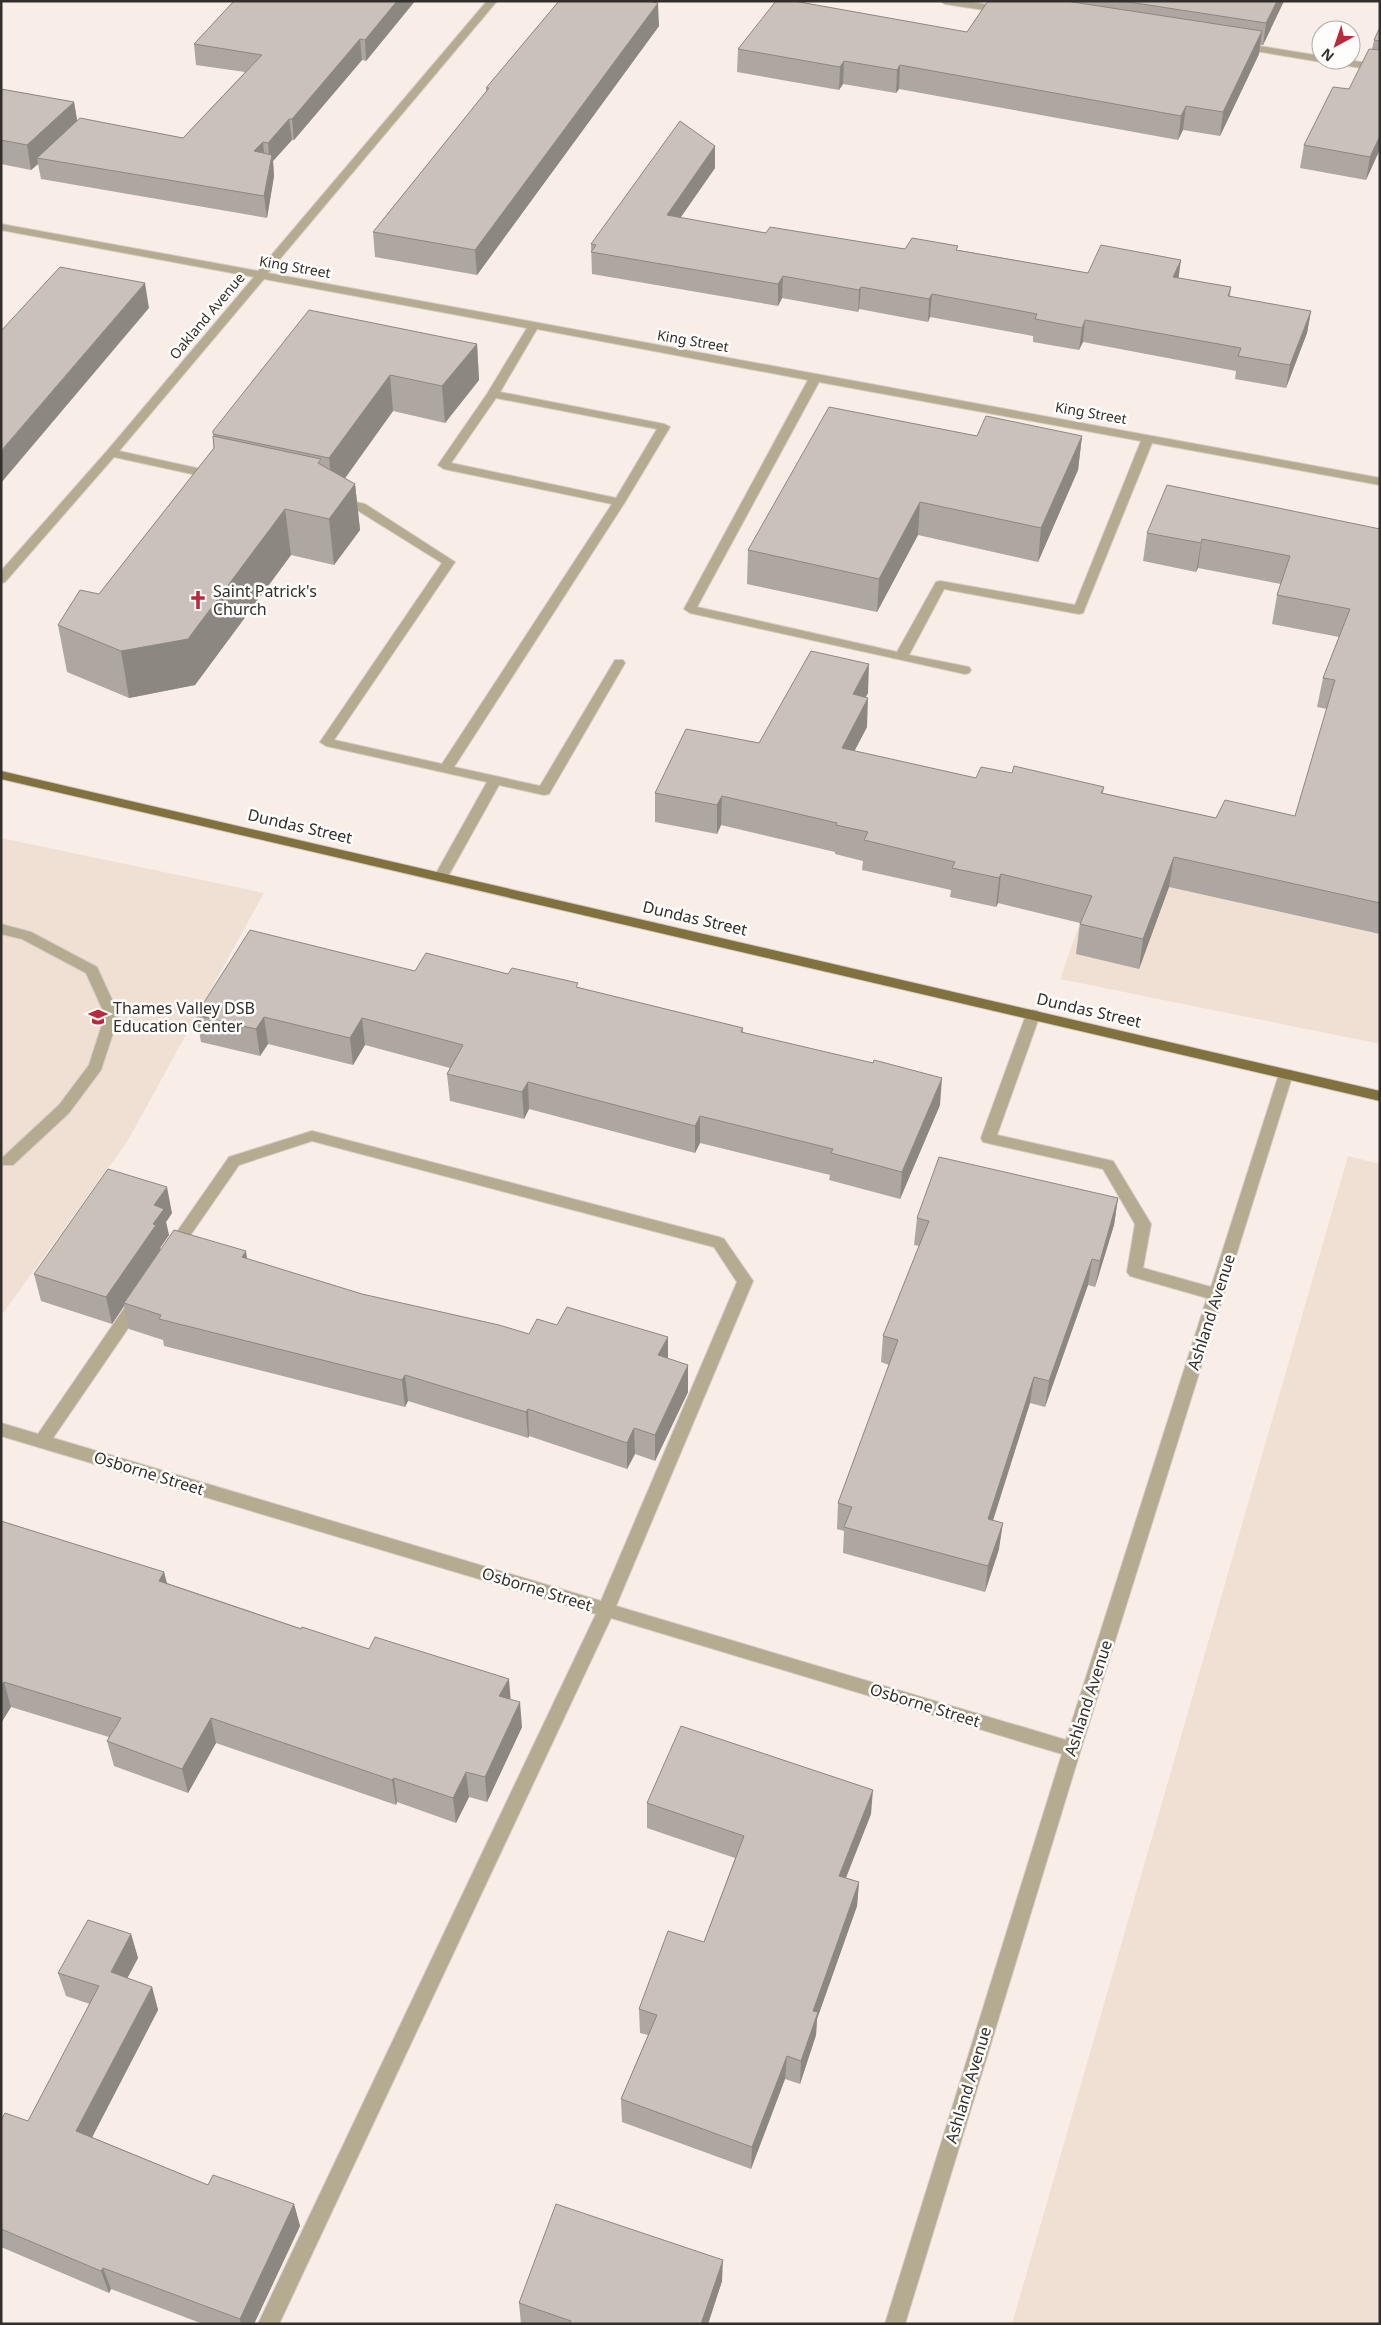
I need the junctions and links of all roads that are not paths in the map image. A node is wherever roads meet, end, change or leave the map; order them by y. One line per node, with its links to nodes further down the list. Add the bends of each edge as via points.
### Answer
1 (492, 1): 9 (street, Oakland Avenue)
2 (945, 1): 3 (street)
3 (1012, 12)
4 (1234, 45): 5 (street)
5 (1311, 57)
6 (1361, 65): 7 (street)
7 (1380, 68)
8 (1, 227): 9 (street, King Street)
9 (260, 276): 10 (street, King Street); 14 (street, Oakland Avenue)
10 (533, 327): 11 (street, King Street); 12 (street)
11 (815, 378): 13 (street, King Street); 20 (street, via 690,609)
12 (493, 394): 18 (street, via 664,427); 18 (street, via 444,465)
13 (1148, 439): 16 (street, King Street); 20 (street, via 1079,610 940,585)
14 (111, 453): 15 (street); 19 (street, Oakland Avenue)
15 (227, 478)
16 (1380, 482)
17 (323, 498): 23 (street, via 361,507 450,562 326,742)
18 (619, 502): 23 (street)
19 (1, 579)
20 (902, 657): 22 (street)
21 (619, 663): 25 (street, via 544,791)
22 (965, 670)
23 (445, 770): 25 (street)
24 (1, 775): 26 (main road, Dundas Street)
25 (495, 780): 26 (street)
26 (441, 877): 28 (main road, Dundas Street)
27 (1, 929): 31 (street, via 26,935 92,970 112,1015 96,1066 64,1109)
28 (1033, 1015): 29 (main road, Dundas Street); 34 (street, via 988,1138 1108,1165 1143,1224 1136,1272)
29 (1286, 1074): 30 (main road, Dundas Street); 34 (street, Ashland Avenue)
30 (1380, 1096)
31 (8, 1162)
32 (166, 1260): 37 (street, via 234,1161 312,1136 719,1243 745,1281)
33 (150, 1284): 36 (street)
34 (1216, 1295): 38 (street, Ashland Avenue)
35 (1, 1429): 36 (street, Osborne Street)
36 (42, 1441): 37 (street, Osborne Street)
37 (606, 1610): 38 (street, Osborne Street); 39 (street)
38 (1072, 1749): 40 (street, Ashland Avenue)
39 (268, 2324)
40 (895, 2324)

